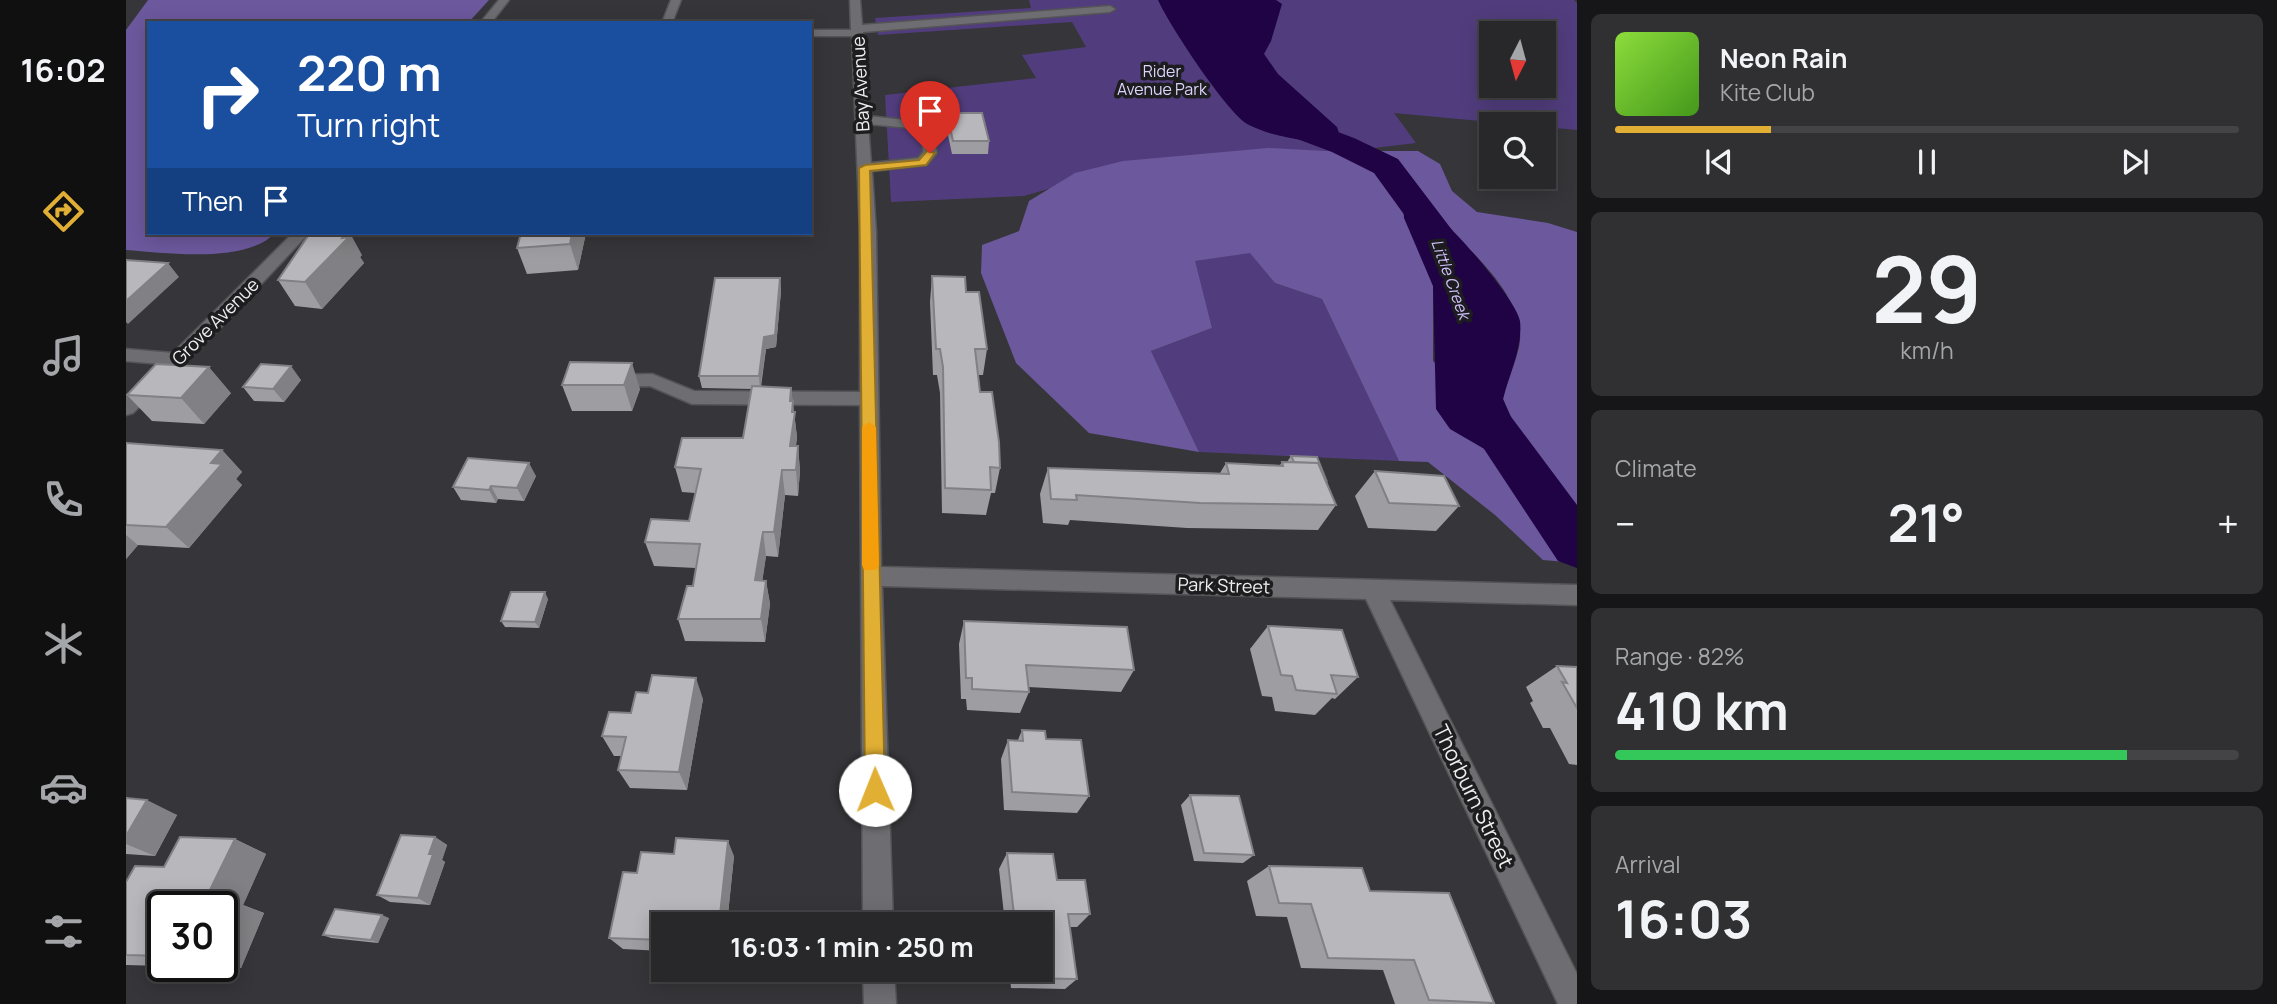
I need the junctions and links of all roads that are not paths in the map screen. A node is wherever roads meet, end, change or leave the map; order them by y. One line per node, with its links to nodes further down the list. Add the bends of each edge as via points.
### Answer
1 (504, 0): 5 (street)
2 (676, 0): 6 (street)
3 (855, 0): 7 (street, Bay Avenue)
4 (1110, 9): 7 (street)
5 (487, 21)
6 (668, 21)
7 (858, 31): 8 (street); 9 (street, Bay Avenue)
8 (812, 33)
9 (862, 119): 10 (street, Bay Avenue); 10 (street, via 928,126 930,153 922,162)
10 (865, 168): 15 (street, Bay Avenue)
11 (300, 235): 13 (street, Grove Avenue)
12 (126, 355): 13 (street)
13 (177, 359): 16 (street, Grove Avenue)
14 (592, 382): 15 (street, via 652,380 692,397)
15 (869, 399): 17 (street, Bay Avenue)
16 (126, 408)
17 (870, 576): 18 (street, Park Street); 20 (street, Bay Avenue)
18 (1373, 589): 19 (street, Park Street); 23 (street, Thorburn Street)
19 (1577, 595)
20 (878, 912)
21 (879, 982): 22 (street)
22 (880, 1004)
23 (1575, 1004)

